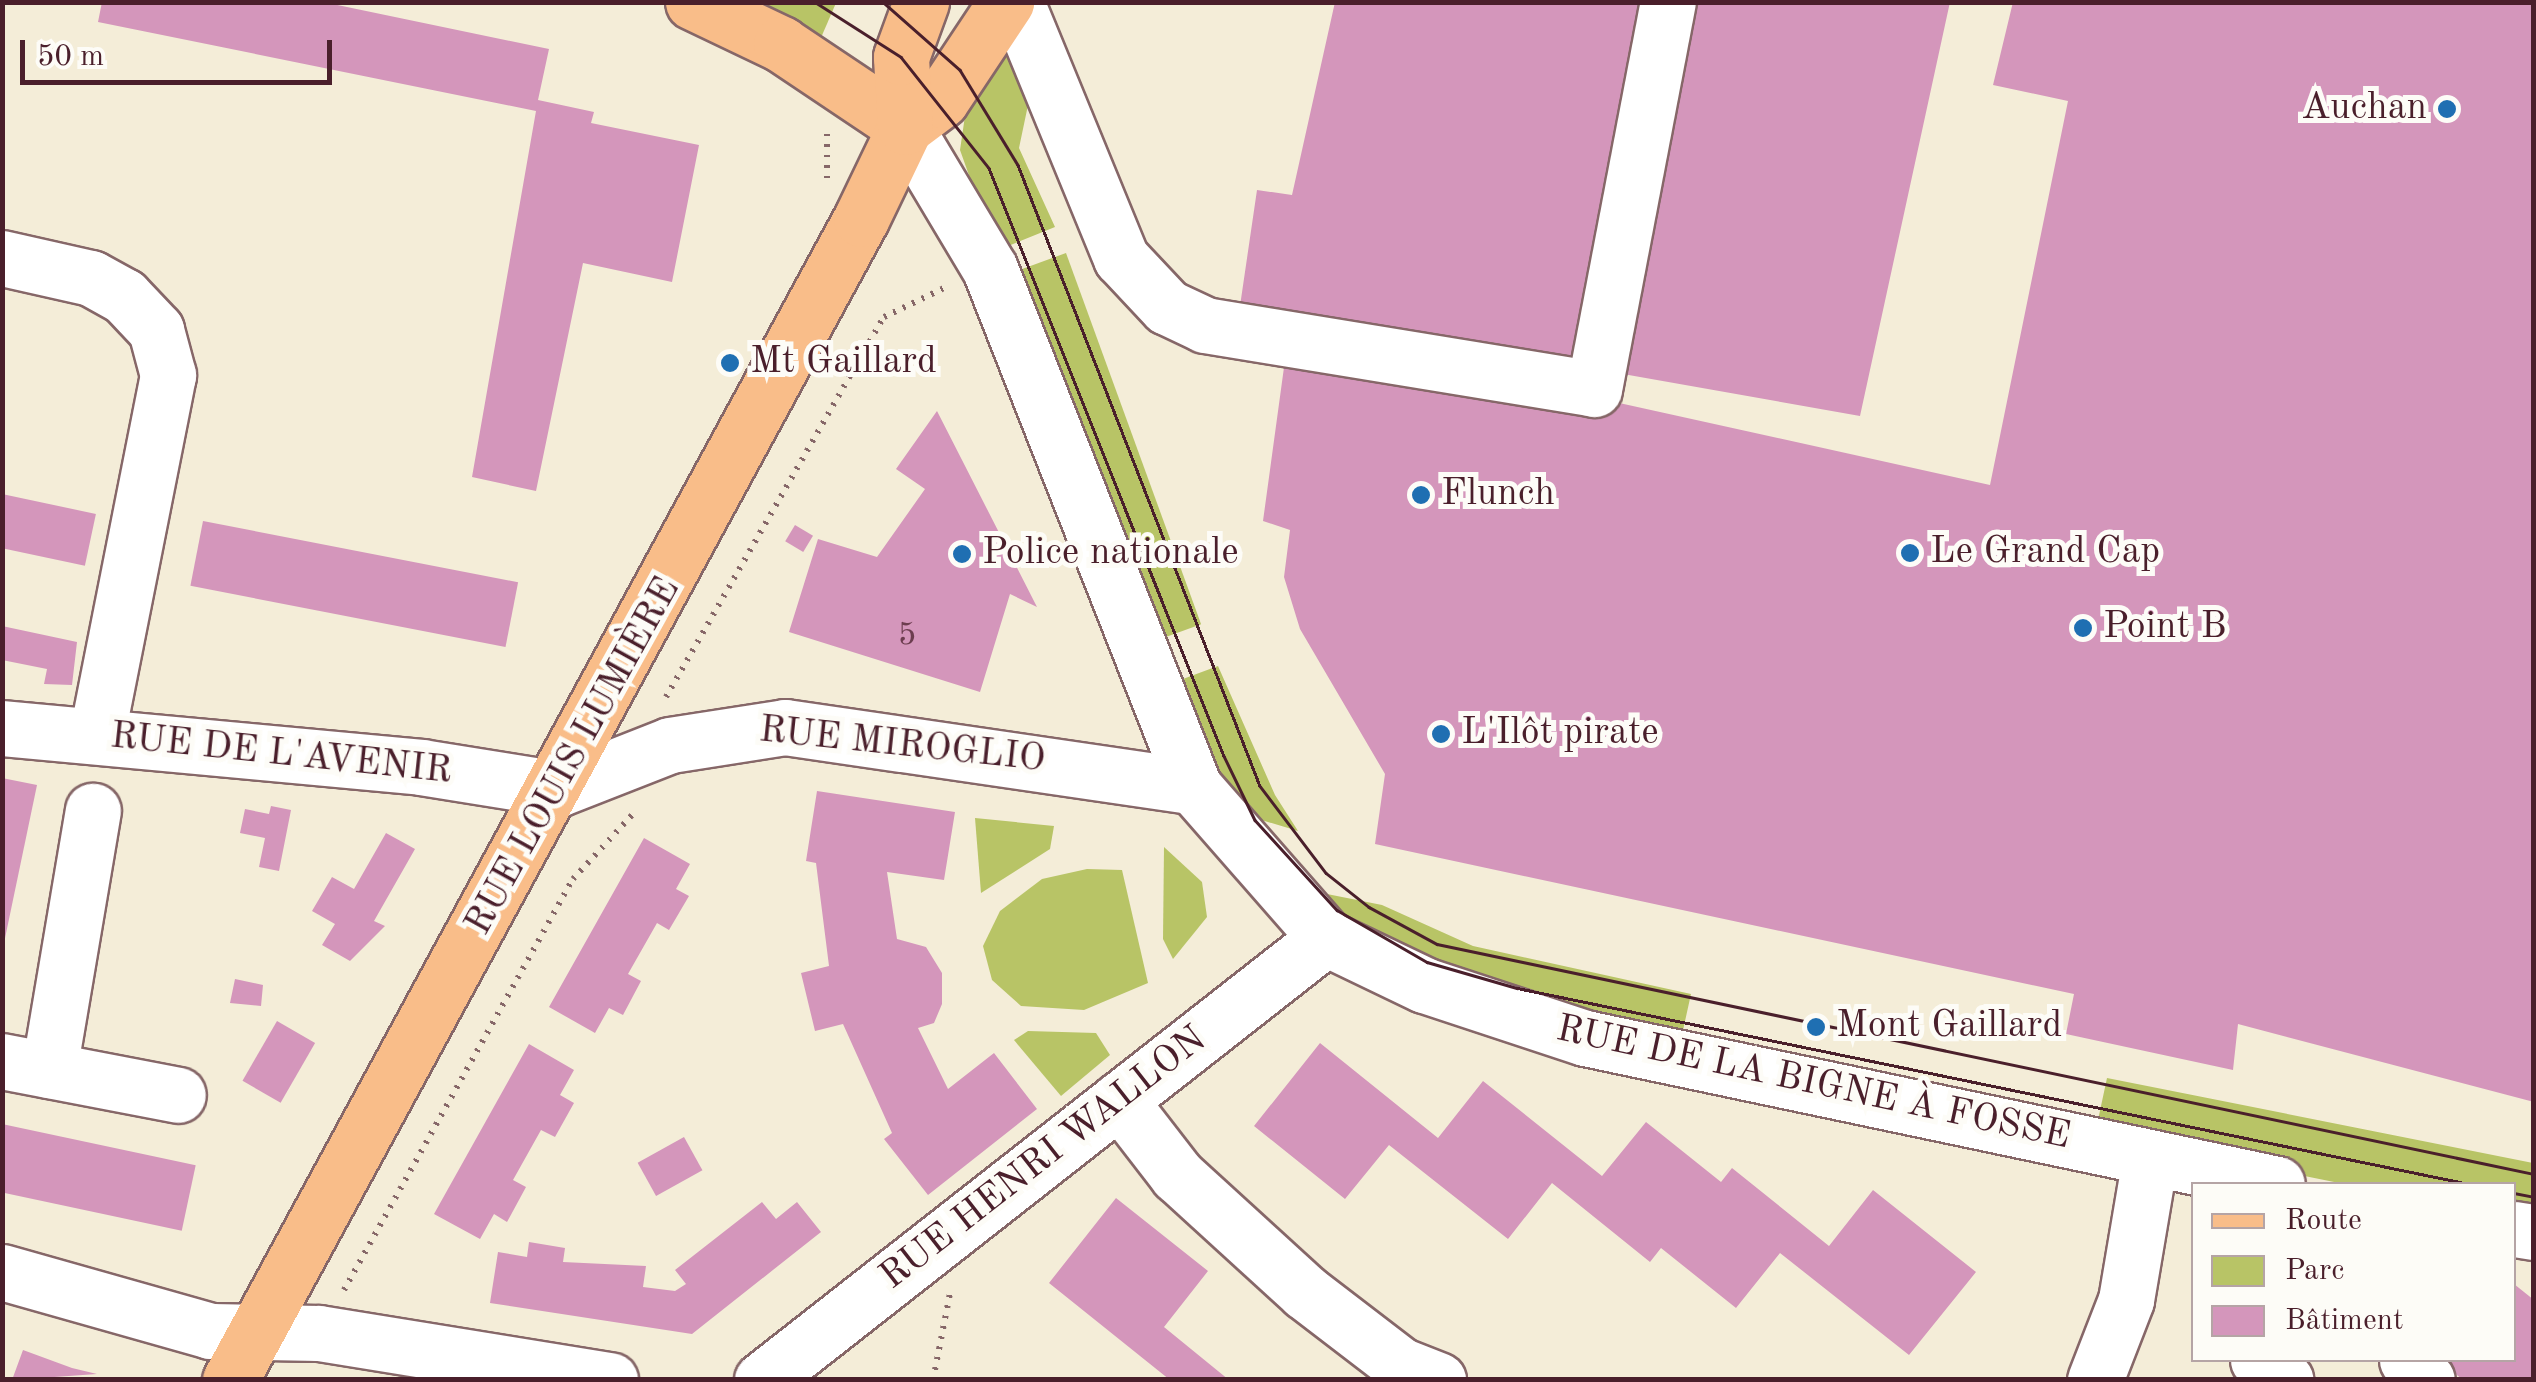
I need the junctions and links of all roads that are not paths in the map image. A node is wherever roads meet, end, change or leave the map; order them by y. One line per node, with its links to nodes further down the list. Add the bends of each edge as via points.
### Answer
1 (692, 2): 6 (main road, via 781,44)
2 (921, 2): 6 (main road, via 901,57)
3 (1006, 2): 6 (main road, via 941,100)
4 (1016, 2): 5 (street, via 1122,258 1167,307 1205,325 1594,389)
5 (1668, 2)
6 (904, 127): 10 (street, RUE DE LA BIGNE À FOSSE, via 990,268); 11 (main road, RUE LOUIS LUMIÈRE)
7 (2, 258): 9 (street, via 92,278 124,296 156,330 168,375)
8 (2, 728): 9 (street, RUE DE L'AVENIR)
9 (97, 734): 11 (street, RUE DE L'AVENIR)
10 (1194, 787): 11 (street, RUE MIROGLIO, via 785,727 724,730); 13 (street, RUE DE LA BIGNE À FOSSE)
11 (558, 790): 20 (main road, RUE LOUIS LUMIÈRE)
12 (93, 812): 14 (street)
13 (1326, 938): 16 (street, RUE HENRI WALLON); 17 (street, RUE DE LA BIGNE À FOSSE, via 1424,985 1585,1038)
14 (26, 1066): 15 (street)
15 (178, 1094)
16 (1119, 1100): 25 (street, RUE HENRI WALLON); 26 (street, via 1177,1175 1306,1292 1400,1364)
17 (2150, 1158): 18 (street, RUE DE LA BIGNE À FOSSE); 27 (street, via 2126,1300)
18 (2267, 1182)
19 (2, 1272): 20 (street, via 210,1331)
20 (256, 1332): 23 (main road, RUE LOUIS LUMIÈRE); 24 (street, via 320,1334)
21 (2261, 1362): 28 (street)
22 (2409, 1362): 29 (street)
23 (230, 1380)
24 (610, 1380)
25 (762, 1380)
26 (1438, 1380)
27 (2095, 1380)
28 (2286, 1380)
29 (2427, 1380)

